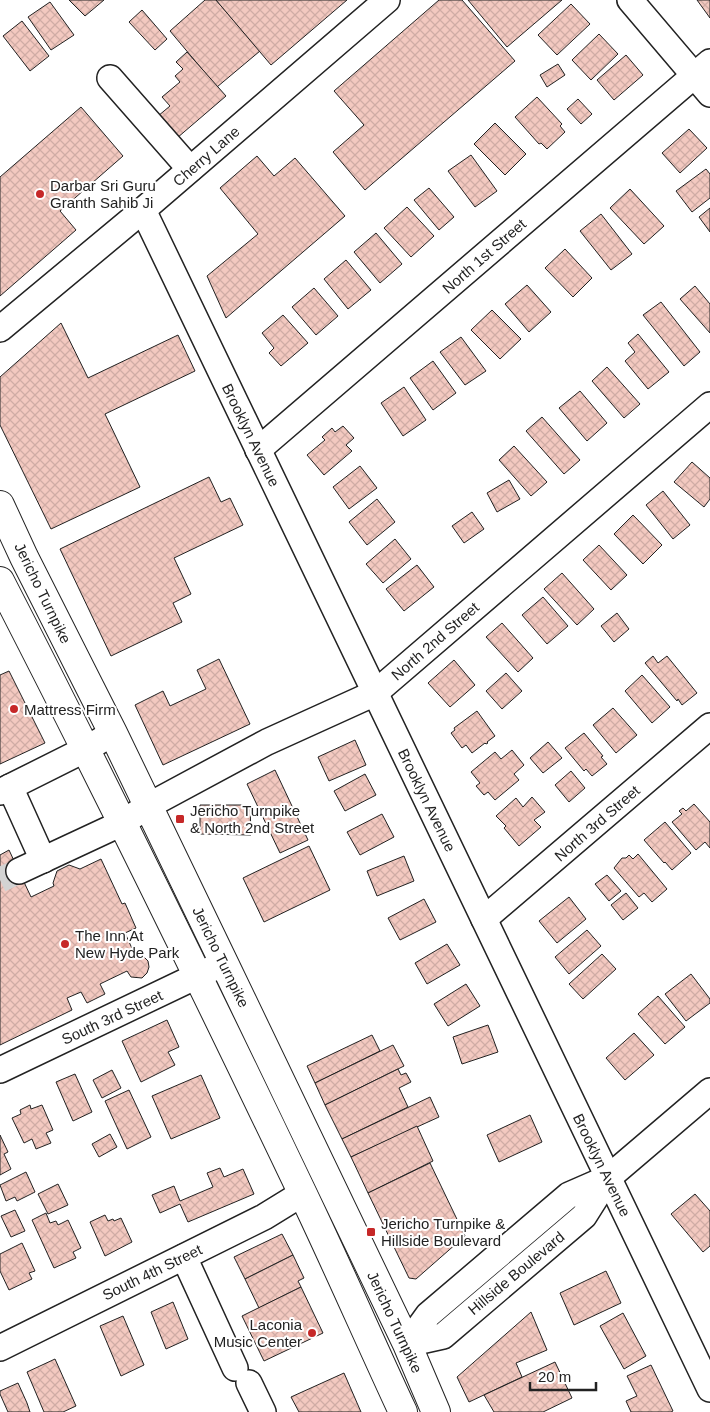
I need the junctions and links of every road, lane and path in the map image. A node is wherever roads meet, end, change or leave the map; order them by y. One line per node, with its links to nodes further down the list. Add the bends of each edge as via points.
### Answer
1 (387, 0): 5 (street, Cherry Lane)
2 (635, 2): 3 (street)
3 (705, 77): 9 (street, North 1st Street)
4 (110, 78): 5 (street)
5 (190, 169): 6 (street, Cherry Lane)
6 (143, 210): 7 (street, Cherry Lane); 9 (street, Brooklyn Avenue)
7 (0, 329)
8 (710, 405): 12 (street, North 2nd Street)
9 (258, 450): 12 (street, Brooklyn Avenue)
10 (0, 505): 14 (main road, Jericho Turnpike)
11 (0, 581): 15 (main road, Jericho Turnpike)
12 (375, 693): 17 (street, North 2nd Street, via 267,742); 21 (street, Brooklyn Avenue)
13 (710, 726): 21 (street, North 3rd Street)
14 (113, 733): 15 (street); 17 (main road, Jericho Turnpike)
15 (86, 749): 16 (street); 18 (main road, Jericho Turnpike)
16 (5, 789): 19 (street)
17 (148, 806): 18 (street, North 2nd Street); 22 (main road, Jericho Turnpike)
18 (122, 823): 19 (street, North 2nd Street); 23 (main road, Jericho Turnpike)
19 (43, 860): 20 (street, North 2nd Street)
20 (19, 871)
21 (484, 919): 26 (street, Brooklyn Avenue)
22 (224, 963): 23 (street, South 3rd Street); 29 (main road, Jericho Turnpike)
23 (197, 975): 24 (street, South 3rd Street); 27 (main road, Jericho Turnpike)
24 (0, 1070)
25 (710, 1091): 26 (street, Hillside Boulevard)
26 (608, 1178): 29 (street, Hillside Boulevard, via 569,1195 428,1315); 32 (street, Brooklyn Avenue)
27 (303, 1193): 28 (street, South 4th Street, via 264,1217); 31 (main road, Jericho Turnpike)
28 (184, 1256): 30 (street, South 4th Street); 33 (street)
29 (407, 1344): 31 (street, Hillside Boulevard); 35 (main road, Jericho Turnpike)
30 (0, 1348)
31 (380, 1362): 34 (main road, Jericho Turnpike)
32 (710, 1389)
33 (263, 1412)
34 (402, 1412)
35 (436, 1412)

